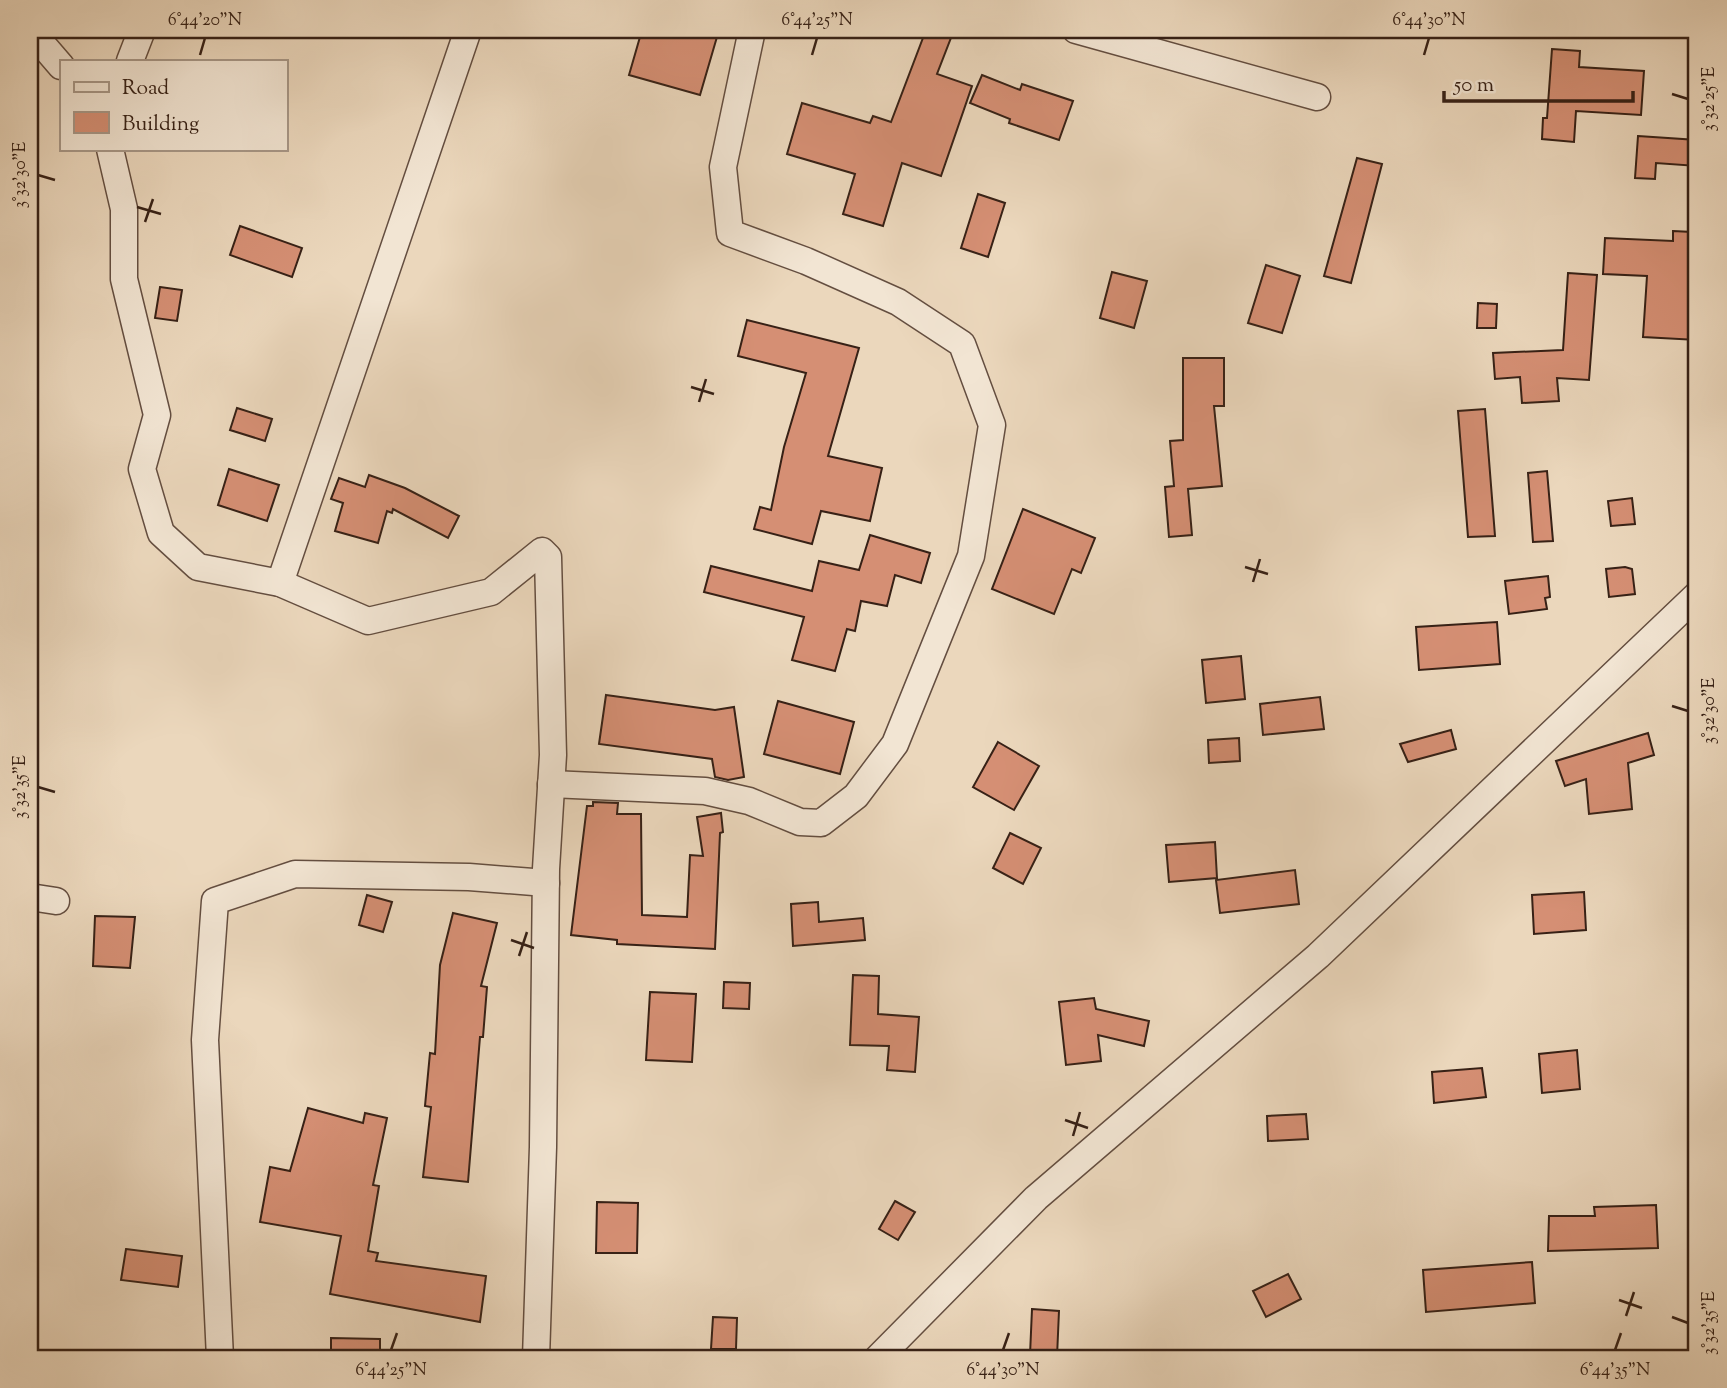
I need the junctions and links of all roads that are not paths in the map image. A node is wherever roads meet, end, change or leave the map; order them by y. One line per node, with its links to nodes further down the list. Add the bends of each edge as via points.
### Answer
1 (30, 30): 7 (street)
2 (142, 30): 6 (street)
3 (468, 30): 10 (street)
4 (752, 30): 12 (street, via 723,167 730,233 898,302 962,344 992,425 971,556 895,744 856,796 821,823 800,822 749,801 705,791)
5 (1076, 30): 8 (street)
6 (130, 60)
7 (60, 65)
8 (1317, 97)
9 (110, 150): 10 (street, via 124,209 124,279 157,415 142,469 161,533 198,567)
10 (280, 583): 12 (street, via 368,621 491,592 542,551 548,556 550,584)
11 (1697, 596): 18 (street, via 1318,956 1035,1198)
12 (551, 784): 13 (street)
13 (546, 883): 16 (street, via 295,874 215,901 205,1040); 17 (street)
14 (30, 897): 15 (street)
15 (56, 901)
16 (220, 1358)
17 (536, 1358)
18 (878, 1358)

